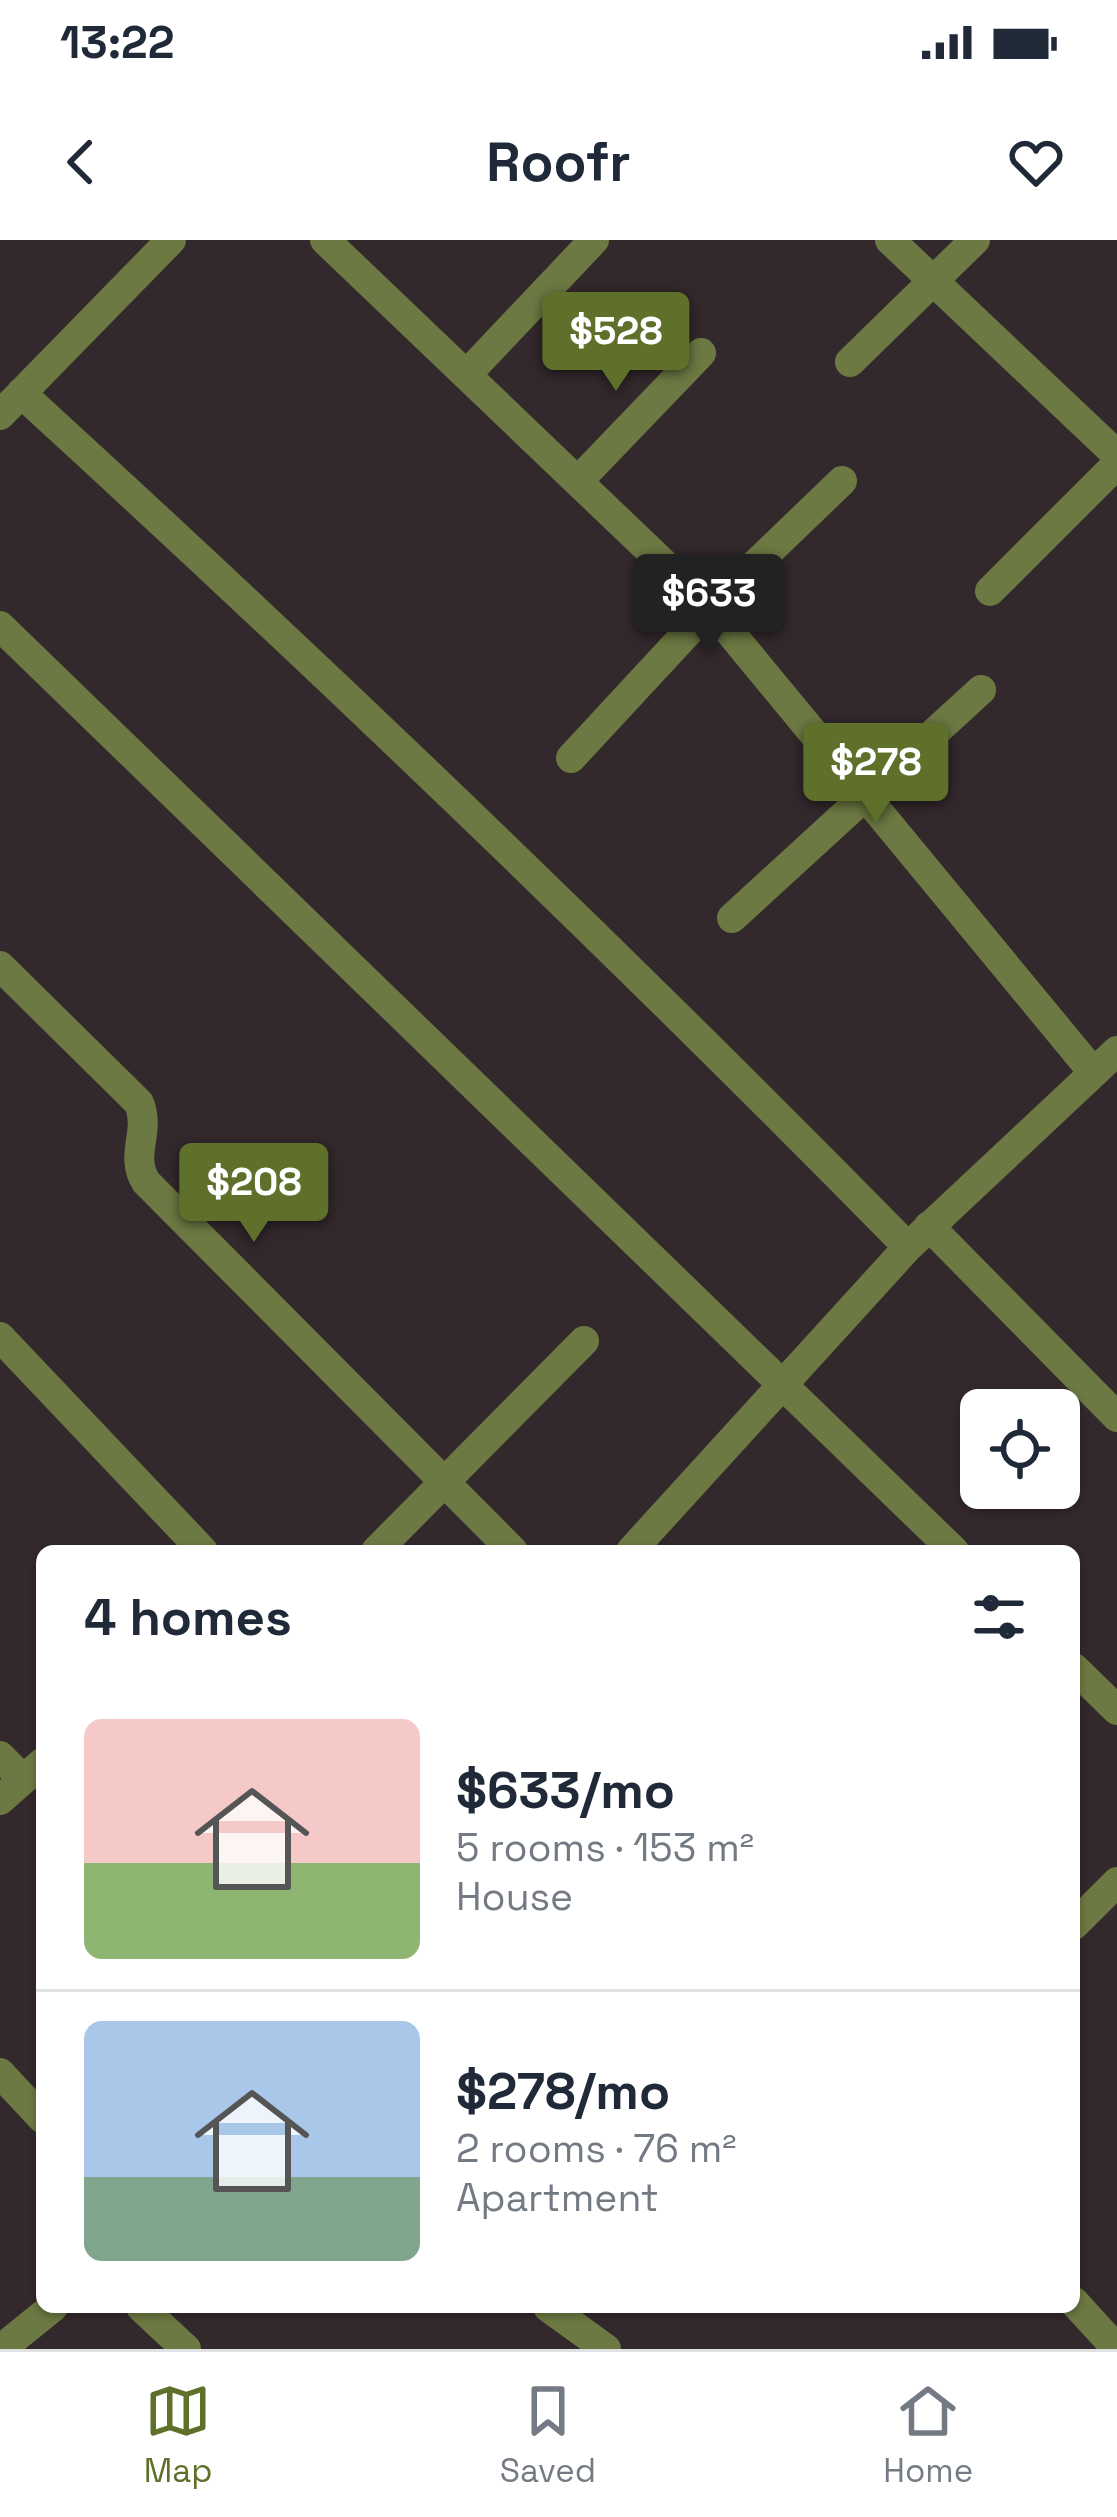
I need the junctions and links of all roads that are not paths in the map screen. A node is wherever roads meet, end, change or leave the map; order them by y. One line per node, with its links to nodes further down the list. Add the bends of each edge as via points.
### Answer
1 (171, 240): 10 (street)
2 (325, 240): 9 (street)
3 (594, 240): 9 (street)
4 (890, 240): 6 (street)
5 (975, 240): 6 (street)
6 (936, 284): 8 (street); 11 (street)
7 (701, 352): 13 (street)
8 (850, 362)
9 (468, 373): 13 (street)
10 (10, 404): 24 (street, via 392,734)
11 (1117, 455)
12 (1117, 464): 15 (street)
13 (579, 480): 16 (street)
14 (842, 482): 16 (street)
15 (990, 591)
16 (710, 608): 19 (street); 20 (street)
17 (0, 626): 27 (street)
18 (981, 690): 20 (street)
19 (571, 758)
20 (864, 791): 21 (street); 23 (street)
21 (731, 918)
22 (0, 966): 29 (street, via 139,1103 145,1128 136,1155 146,1182)
23 (1105, 1062): 24 (street)
24 (919, 1237): 27 (street); 28 (street)
25 (0, 1337): 30 (street)
26 (584, 1341): 29 (street)
27 (783, 1386): 33 (street); 34 (street)
28 (1117, 1417)
29 (440, 1481): 31 (street); 32 (street)
30 (196, 1545)
31 (381, 1545)
32 (507, 1545)
33 (637, 1545)
34 (947, 1545)
35 (1080, 1674): 36 (street)
36 (1117, 1709)
37 (0, 1756): 38 (street)
38 (22, 1781)
39 (1117, 1882): 40 (street)
40 (1080, 1918)
41 (0, 2073): 42 (street)
42 (36, 2111)
43 (1080, 2309): 50 (street)
44 (45, 2313): 47 (street)
45 (147, 2313): 48 (street)
46 (556, 2313): 49 (street)
47 (1, 2349)
48 (186, 2349)
49 (605, 2349)
50 (1117, 2349)

